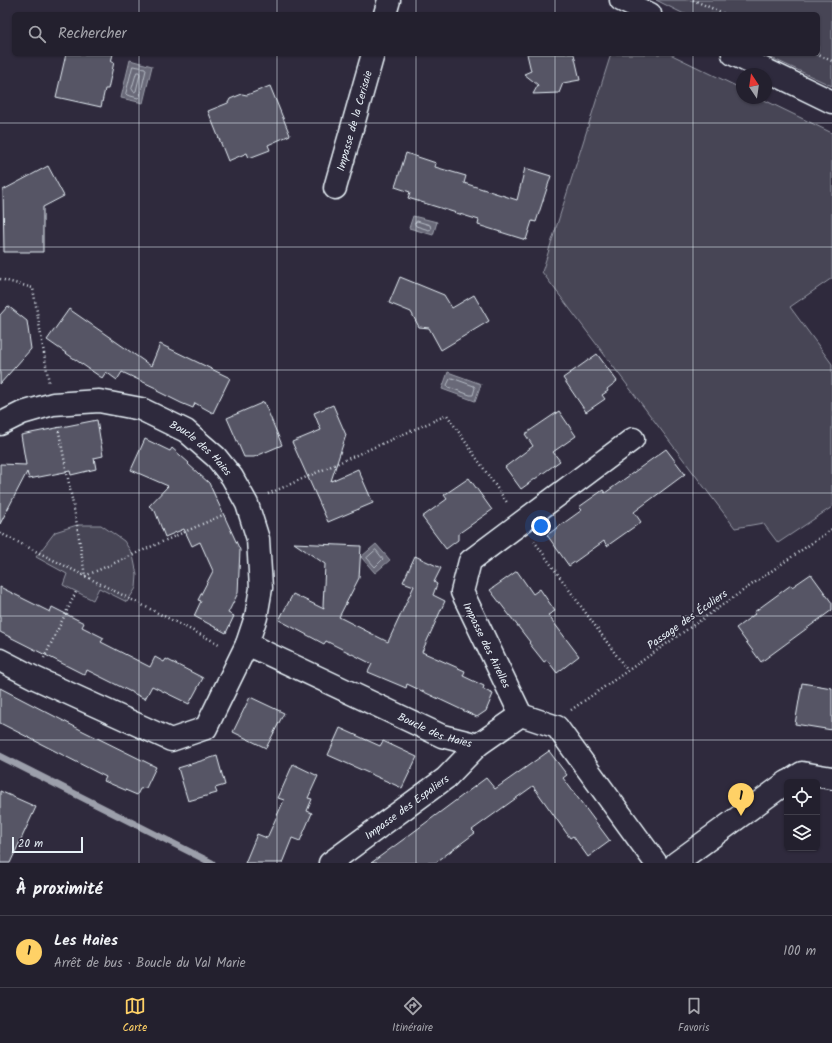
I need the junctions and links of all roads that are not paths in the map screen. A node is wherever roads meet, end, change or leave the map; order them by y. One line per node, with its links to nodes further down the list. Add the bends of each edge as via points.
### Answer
1 (389, 0): 3 (street)
2 (621, 0): 4 (street)
3 (386, 12)
4 (646, 12)
5 (372, 56): 8 (street, Impasse de la Cerisaie)
6 (737, 56): 7 (street)
7 (832, 102)
8 (335, 188)
9 (0, 424): 11 (street, Boucle des Haies, via 22,413 53,404 99,401 141,408 186,431 216,457 232,477 247,504 258,539 261,588 256,617)
10 (633, 439): 13 (street, Impasse des Airelles, via 470,561 462,592)
11 (244, 649): 12 (street, Boucle des Haies, via 206,728 171,740); 14 (street, Boucle des Haies, via 442,736)
12 (0, 660)
13 (521, 715): 14 (street, Boucle des Haies); 19 (street, via 557,727)
14 (478, 744): 18 (street, Impasse des Espaliers, via 446,778)
15 (832, 778): 16 (street, via 802,773)
16 (792, 779)
17 (784, 784): 20 (street)
18 (330, 863)
19 (656, 863)
20 (676, 863)

